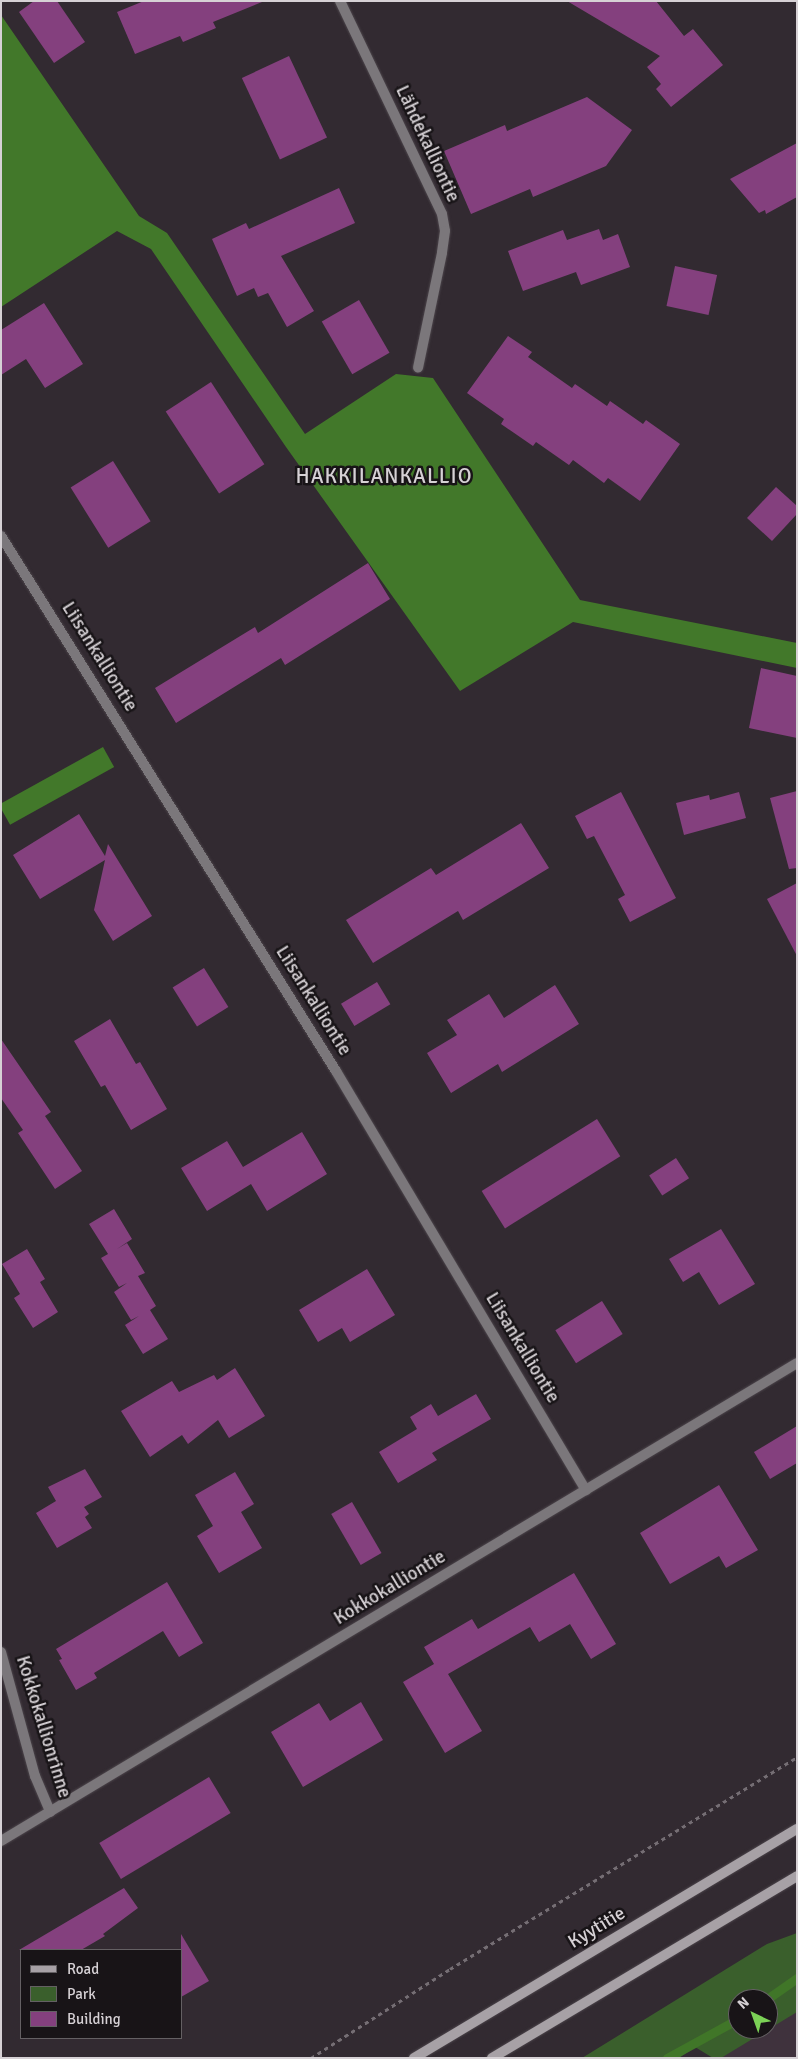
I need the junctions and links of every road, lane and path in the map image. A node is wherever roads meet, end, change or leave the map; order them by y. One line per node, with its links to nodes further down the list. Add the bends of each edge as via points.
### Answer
1 (340, 1): 2 (street, Lähdekalliontie, via 442,214 445,232 442,253)
2 (418, 368)
3 (1, 536): 5 (street, Liisankalliontie, via 336,1071)
4 (797, 1363): 5 (street, Kokkokalliontie)
5 (586, 1490): 8 (street, Kokkokalliontie)
6 (1, 1652): 8 (street, Kokkokallionrinne, via 35,1776)
7 (797, 1757): 12 (path)
8 (50, 1812): 10 (street, Kokkokalliontie)
9 (797, 1829): 13 (main road, Kyytitie)
10 (1, 1841)
11 (797, 1876): 14 (main road)
12 (311, 2058)
13 (414, 2058)
14 (492, 2058)

